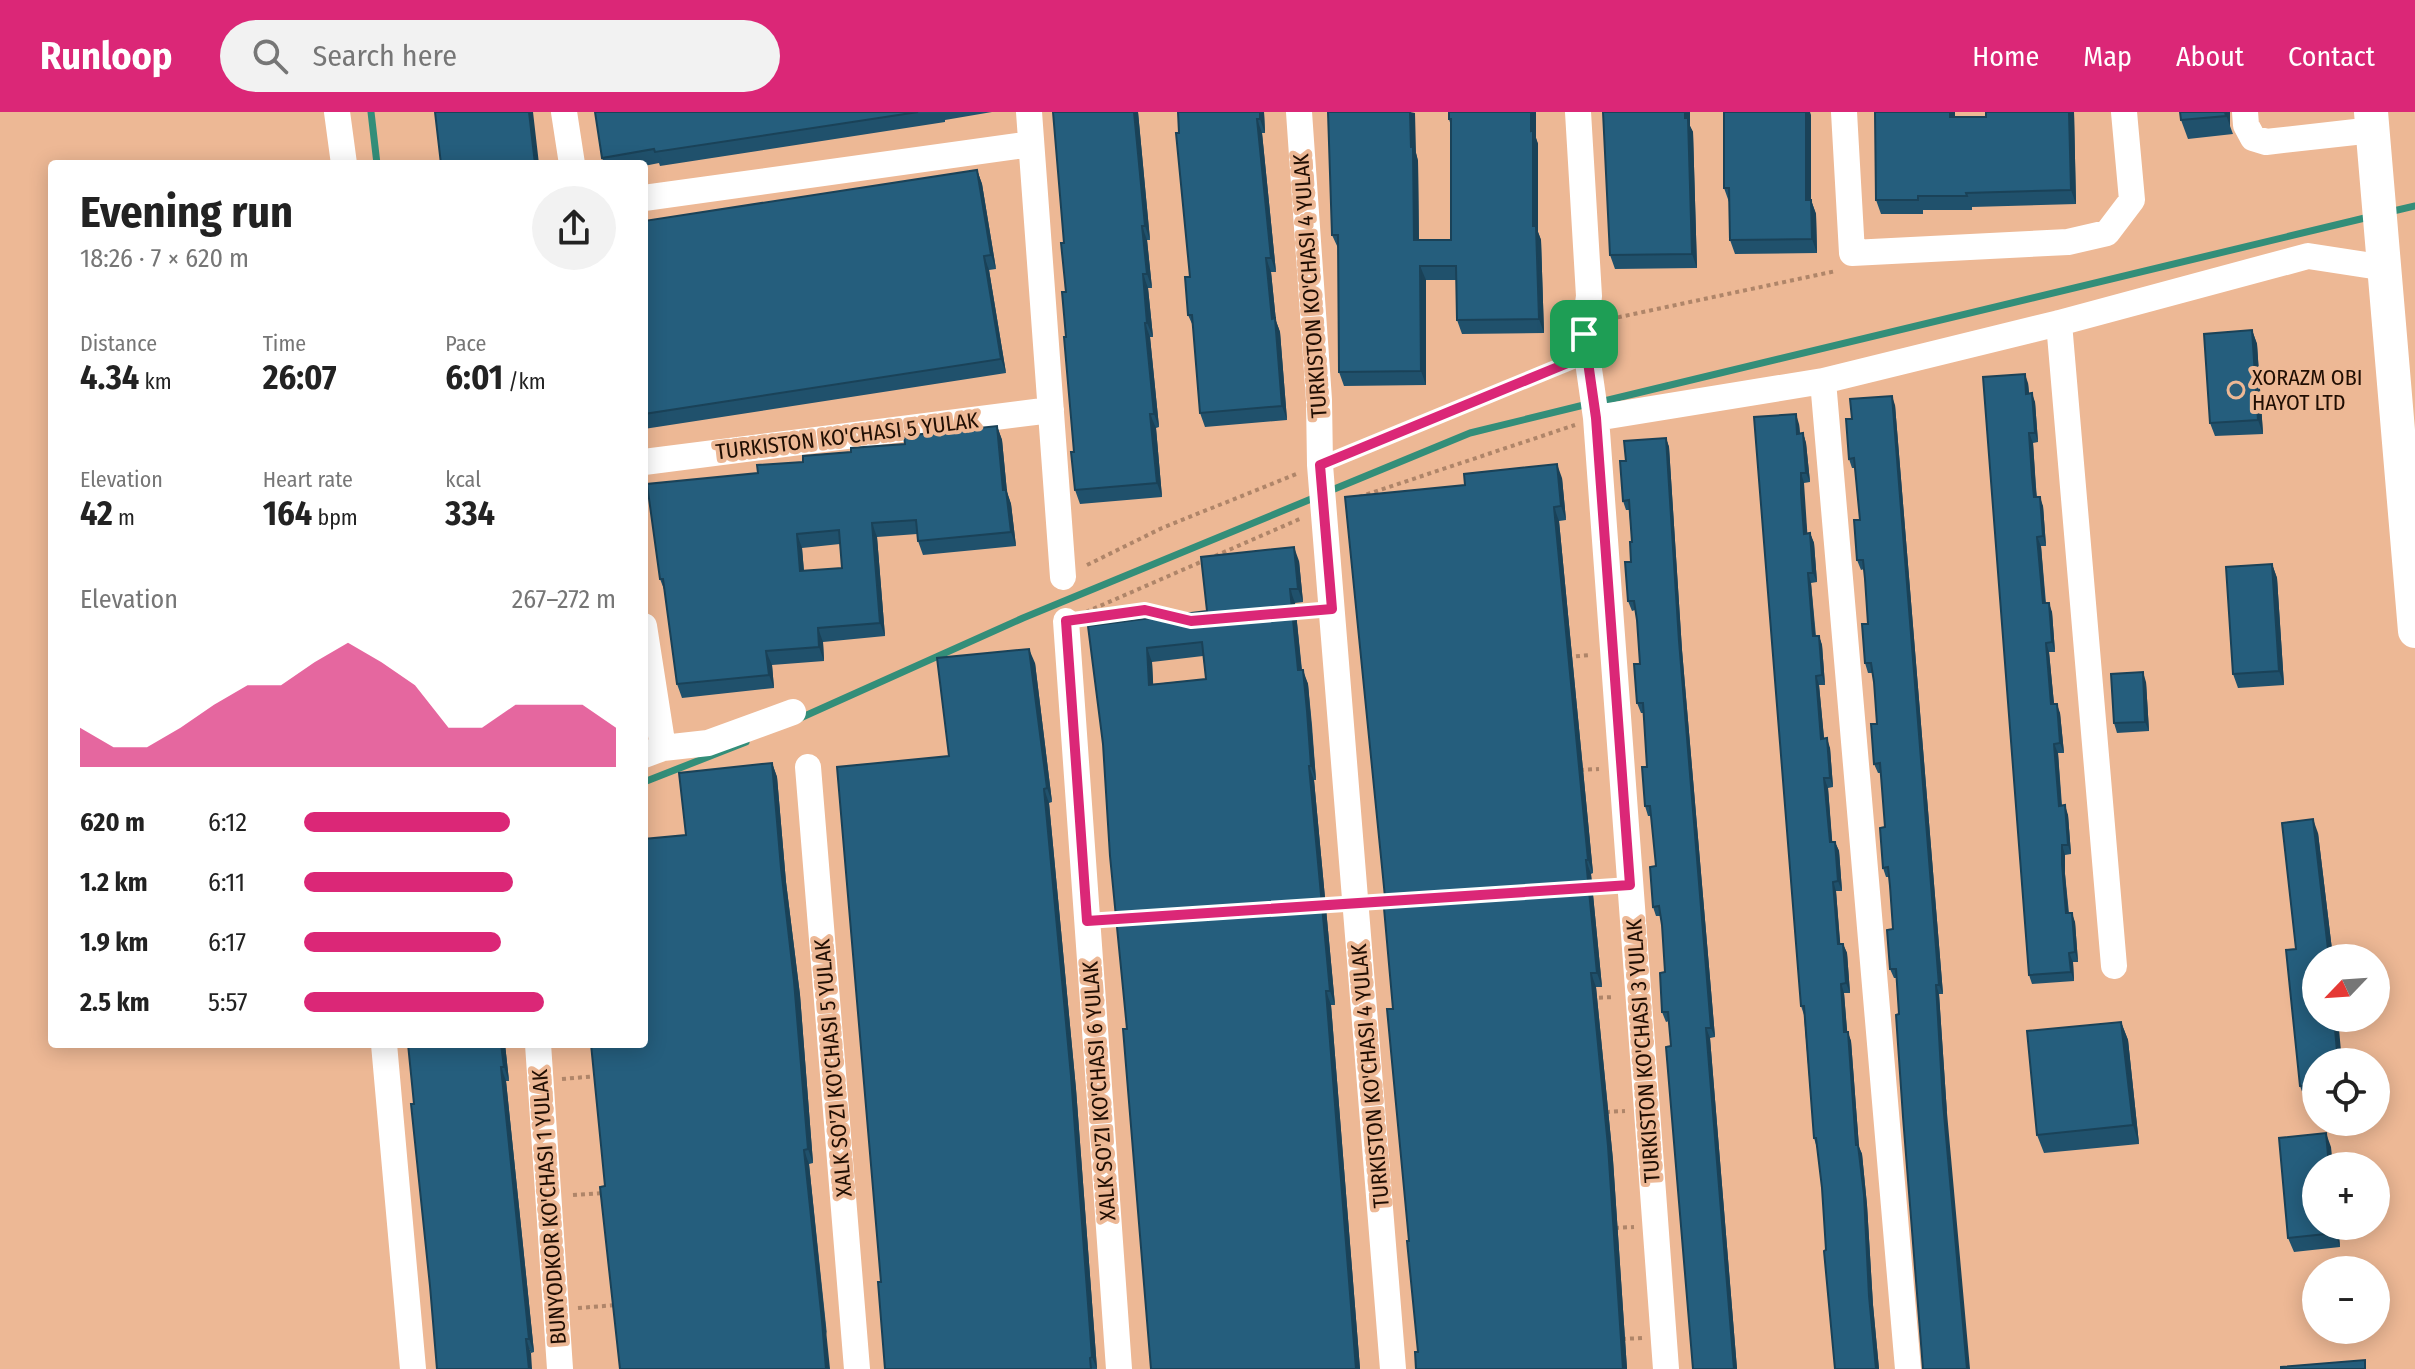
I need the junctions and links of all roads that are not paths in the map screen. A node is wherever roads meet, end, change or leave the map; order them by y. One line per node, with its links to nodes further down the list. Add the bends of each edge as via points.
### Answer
1 (337, 112): 11 (street)
2 (564, 112): 12 (street)
3 (1029, 112): 10 (street)
4 (1299, 112): 36 (street, TURKISTON KO'CHASI 4 YULAK, via 1320,465)
5 (1578, 112): 18 (street, TURKISTON KO'CHASI 3 YULAK, via 1589,296 1584,334)
6 (1844, 112): 7 (street, via 1852,253 2068,242 2107,233 2132,200)
7 (2124, 112)
8 (2245, 112): 9 (street, via 2253,138 2266,142)
9 (2373, 122): 14 (main road)
10 (1031, 144): 13 (street); 17 (street)
11 (343, 160)
12 (571, 160)
13 (648, 197)
14 (2386, 268): 15 (street, via 2308,256); 21 (main road)
15 (2059, 323): 16 (street); 29 (street)
16 (1823, 381): 18 (street); 38 (street)
17 (1051, 410): 19 (street, TURKISTON KO'CHASI 5 YULAK); 20 (street)
18 (1596, 418): 37 (street, TURKISTON KO'CHASI 3 YULAK)
19 (648, 461)
20 (1063, 577)
21 (2413, 584): 23 (main road)
22 (1066, 621): 35 (street, XALK SO'ZI KO'CHASI 6 YULAK)
23 (2415, 624): 24 (main road)
24 (2415, 631)
25 (648, 676): 27 (street)
26 (793, 712): 27 (street, via 708,743)
27 (654, 752)
28 (808, 767): 34 (street, XALK SO'ZI KO'CHASI 5 YULAK)
29 (2114, 966)
30 (384, 1048): 32 (street)
31 (538, 1048): 33 (street, BUNYODKOR KO'CHASI 1 YULAK)
32 (413, 1369)
33 (560, 1369)
34 (857, 1369)
35 (1119, 1369)
36 (1393, 1369)
37 (1666, 1369)
38 (1908, 1369)

